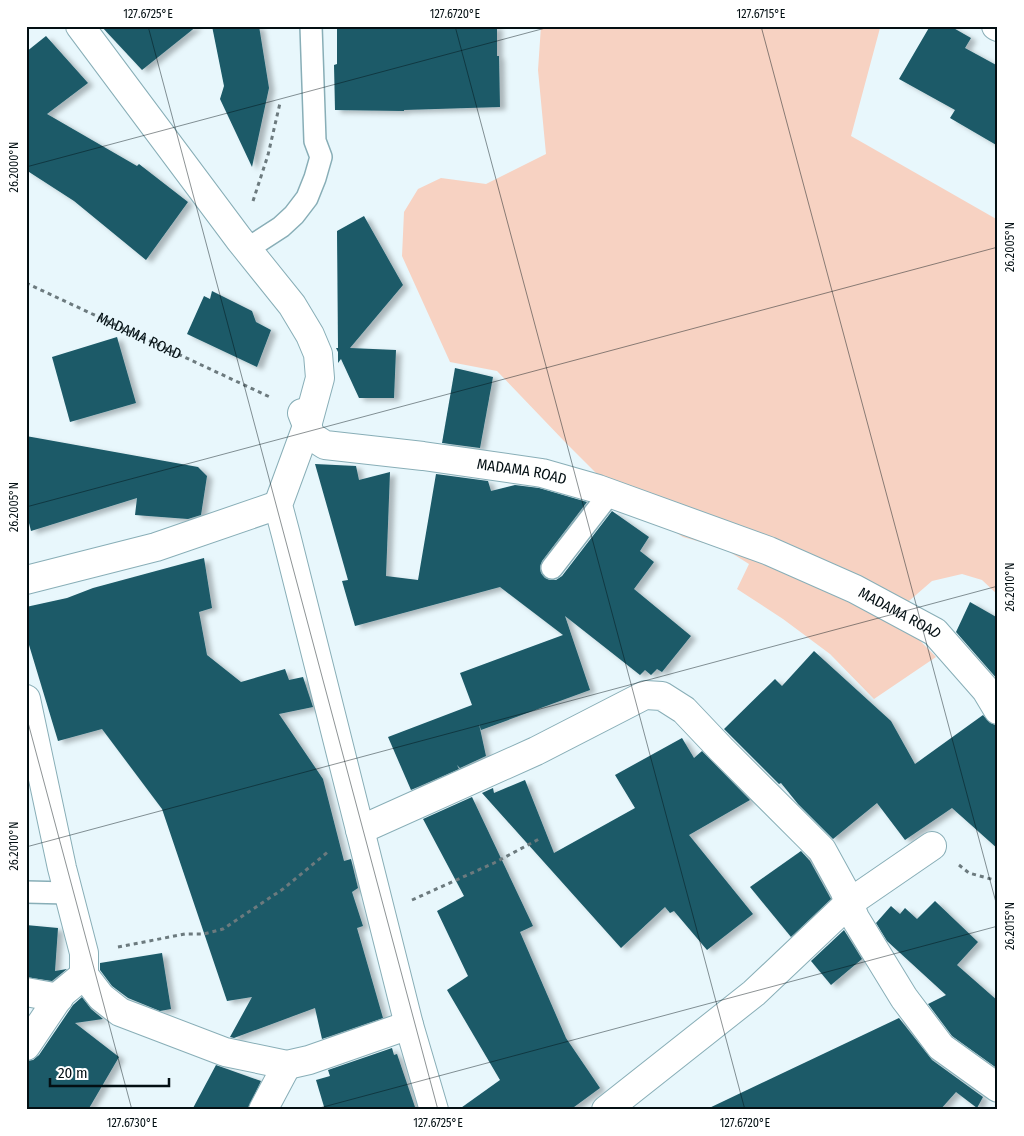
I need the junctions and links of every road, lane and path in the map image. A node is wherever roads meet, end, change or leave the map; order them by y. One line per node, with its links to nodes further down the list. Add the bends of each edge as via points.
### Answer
1 (80, 26): 4 (street)
2 (311, 26): 4 (lane, via 315,141 321,157 307,198 294,215 282,227)
3 (282, 95): 4 (path, via 268,155 248,215)
4 (243, 244): 6 (street, via 292,305 318,354 320,378)
5 (26, 283): 6 (path, MADAMA ROAD)
6 (302, 418): 7 (street, MADAMA ROAD, via 311,436 325,445 542,474); 8 (street)
7 (610, 493): 9 (lane); 12 (street, MADAMA ROAD, via 769,550 855,589 935,632 986,690)
8 (278, 505): 10 (street, via 156,547); 13 (street)
9 (552, 568)
10 (26, 580)
11 (26, 699): 18 (street)
12 (998, 710)
13 (360, 830): 19 (street, via 536,751 645,695 662,696 684,710 822,850); 20 (street); 21 (path, via 338,842 283,889 223,929 156,940)
14 (539, 839): 20 (path, via 494,863)
15 (932, 846): 16 (path, via 969,872); 19 (street)
16 (998, 881)
17 (26, 892): 18 (lane)
18 (68, 892): 21 (street)
19 (849, 904): 27 (street, via 904,998 941,1047); 30 (street, via 754,993)
20 (382, 913): 24 (street)
21 (84, 964): 23 (street); 26 (street, via 101,996 120,1012 225,1052)
22 (26, 992): 23 (street)
23 (59, 998): 25 (street)
24 (409, 1025): 26 (street); 29 (street)
25 (26, 1046)
26 (287, 1065): 28 (street)
27 (998, 1088)
28 (263, 1110)
29 (434, 1110)
30 (606, 1110)

